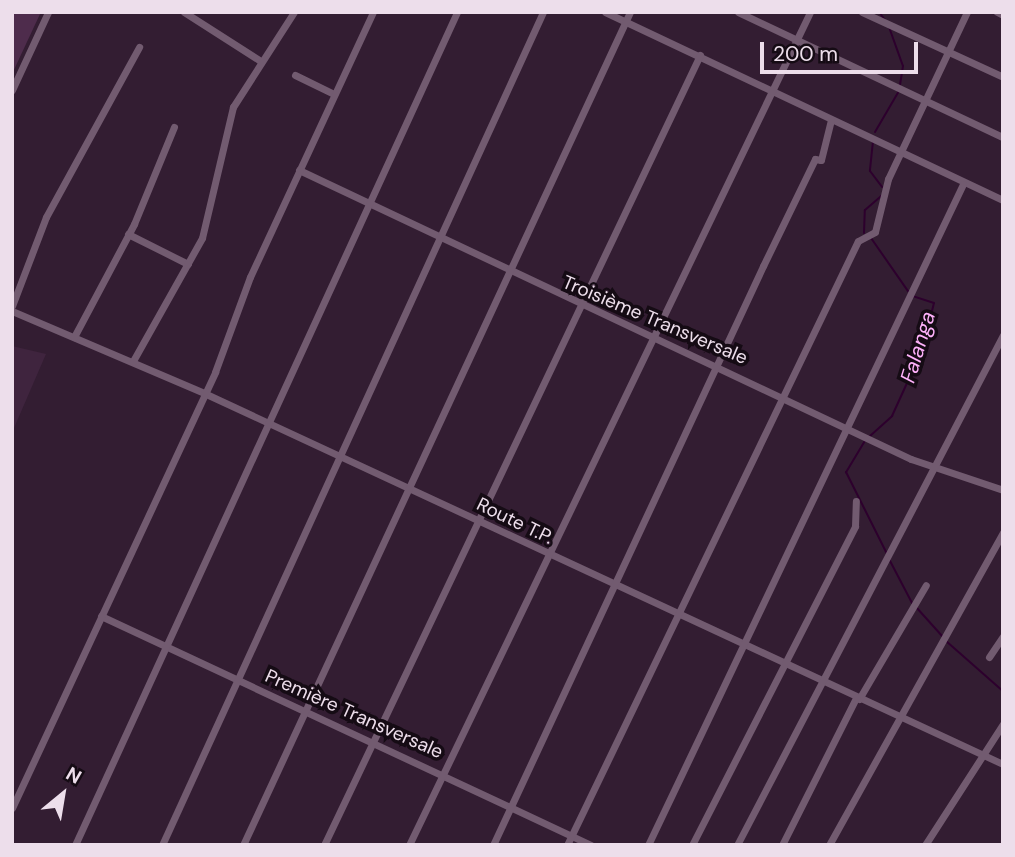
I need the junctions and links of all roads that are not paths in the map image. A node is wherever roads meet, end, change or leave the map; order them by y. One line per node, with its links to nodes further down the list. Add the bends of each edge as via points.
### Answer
1 (48, 12): 23 (street)
2 (184, 12): 20 (street)
3 (294, 12): 20 (street)
4 (373, 12): 25 (street)
5 (457, 12): 34 (street)
6 (543, 12): 36 (street)
7 (605, 12): 15 (street)
8 (630, 12): 15 (street)
9 (738, 12): 16 (street)
10 (810, 12): 16 (street)
11 (862, 12): 18 (street)
12 (967, 12): 18 (street)
13 (997, 12): 14 (street)
14 (1003, 15)
15 (627, 22): 19 (street); 38 (street)
16 (795, 42): 24 (street); 26 (street)
17 (139, 47): 40 (street, via 46,217)
18 (948, 50): 22 (street); 26 (street)
19 (700, 55): 24 (street); 39 (street)
20 (259, 60): 37 (street, via 228,121 212,211)
21 (295, 75): 25 (street)
22 (1003, 77)
23 (12, 90)
24 (772, 91): 27 (street); 43 (street)
25 (334, 94): 31 (street)
26 (925, 101): 29 (street); 30 (street)
27 (831, 120): 30 (street, via 879,139); 45 (street, via 821,160 815,159)
28 (174, 127): 35 (street)
29 (1003, 137)
30 (900, 153): 32 (street); 47 (street, via 867,236)
31 (299, 170): 34 (street, Troisième Transversale); 46 (street)
32 (963, 184): 33 (street); 49 (street)
33 (1003, 200)
34 (369, 204): 36 (street, Troisième Transversale); 48 (street)
35 (128, 234): 37 (street); 42 (street)
36 (440, 237): 38 (street, Troisième Transversale); 50 (street)
37 (188, 264): 44 (street)
38 (508, 269): 39 (street, Troisième Transversale); 52 (street)
39 (582, 304): 43 (street, Troisième Transversale); 55 (street)
40 (12, 309): 42 (street, Route T.P.)
41 (1003, 335): 51 (street)
42 (74, 337): 44 (street, Route T.P.)
43 (654, 340): 45 (street, Troisième Transversale); 57 (street)
44 (133, 361): 46 (street, Route T.P.)
45 (718, 366): 47 (street, Troisième Transversale); 58 (street)
46 (204, 393): 48 (street, Route T.P.); 60 (street)
47 (783, 397): 49 (street, Troisième Transversale); 61 (street)
48 (268, 424): 50 (street, Route T.P.); 63 (street)
49 (847, 426): 51 (street, Troisième Transversale); 64 (street)
50 (340, 456): 52 (street, Route T.P.); 67 (street)
51 (935, 467): 53 (street, Troisième Transversale); 68 (street)
52 (410, 488): 55 (street, Route T.P.); 70 (street)
53 (1003, 491)
54 (856, 501): 66 (street, via 855,526)
55 (479, 521): 57 (street, Route T.P.); 73 (street)
56 (1003, 532): 71 (street)
57 (547, 553): 58 (street, Route T.P.); 76 (street)
58 (613, 585): 61 (street, Route T.P.); 77 (street)
59 (926, 585): 69 (street)
60 (101, 616): 63 (street, Première Transversale); 78 (street)
61 (678, 616): 64 (street, Route T.P.); 79 (street)
62 (1003, 636): 65 (street)
63 (167, 645): 67 (street, Première Transversale); 80 (street)
64 (745, 649): 66 (street, Route T.P.); 88 (street)
65 (989, 657)
66 (783, 665): 68 (street, Route T.P.); 89 (street)
67 (238, 678): 70 (street, Première Transversale); 81 (street)
68 (822, 681): 69 (street, Route T.P.); 90 (street)
69 (858, 698): 71 (street, Route T.P.); 91 (street)
70 (306, 709): 73 (street, Première Transversale); 82 (street)
71 (900, 717): 74 (street, Route T.P.); 92 (street)
72 (1003, 724): 74 (street)
73 (374, 743): 76 (street, Première Transversale); 83 (street)
74 (982, 754): 75 (street, Route T.P.); 93 (street)
75 (1003, 764)
76 (446, 773): 77 (street, Première Transversale); 84 (street)
77 (513, 803): 79 (street, Première Transversale); 85 (street)
78 (12, 808)
79 (572, 835): 86 (street); 87 (street, Première Transversale)
80 (75, 845)
81 (162, 845)
82 (243, 845)
83 (324, 845)
84 (409, 845)
85 (493, 845)
86 (567, 845)
87 (591, 845)
88 (648, 845)
89 (691, 845)
90 (737, 845)
91 (782, 845)
92 (829, 845)
93 (925, 845)

